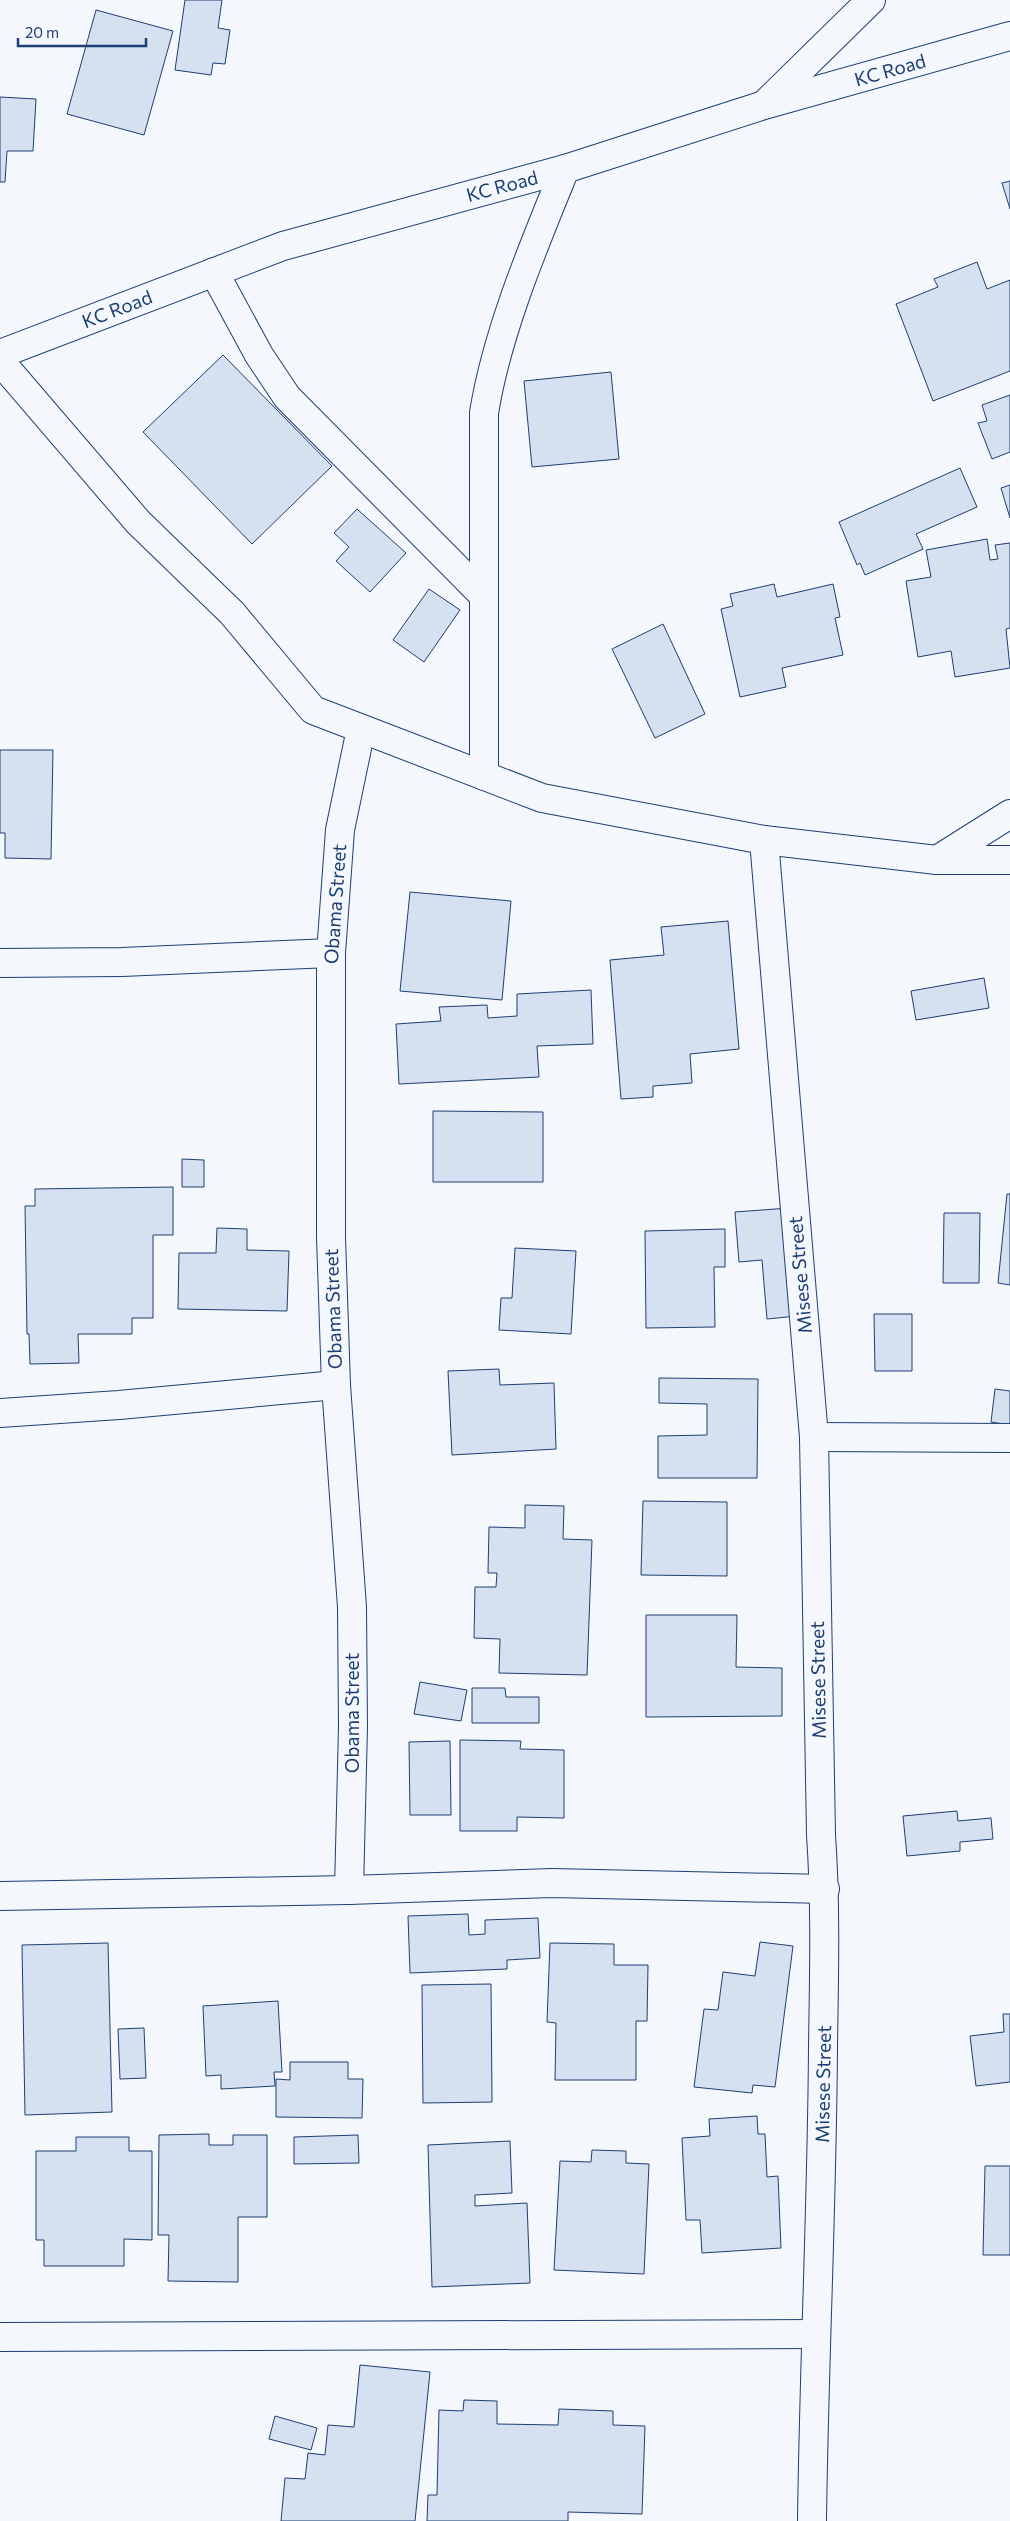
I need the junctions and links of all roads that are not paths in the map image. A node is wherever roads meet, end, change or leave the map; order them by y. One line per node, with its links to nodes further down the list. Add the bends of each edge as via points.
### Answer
1 (871, 0): 3 (street)
2 (1010, 36): 3 (street, KC Road)
3 (764, 105): 4 (street, KC Road)
4 (565, 169): 5 (street, KC Road, via 283,246); 8 (street, via 531,254 489,382 484,412)
5 (214, 272): 6 (street, KC Road); 8 (street, via 287,398)
6 (0, 354)
7 (0, 361): 9 (street, via 138,522 232,613 312,710)
8 (484, 596): 10 (street)
9 (361, 729): 10 (street); 15 (street, Obama Street, via 340,830)
10 (484, 776): 12 (street, via 542,798)
11 (1010, 814): 13 (street)
12 (764, 840): 13 (street); 19 (street, Misese Street)
13 (937, 860): 14 (street)
14 (1010, 860)
15 (331, 954): 16 (street, via 122,962); 17 (street, Obama Street, via 331,1237)
16 (0, 962)
17 (336, 1385): 18 (street); 22 (street, Obama Street, via 352,1608 353,1727)
18 (0, 1413)
19 (814, 1438): 20 (street); 21 (street, Misese Street)
20 (1010, 1438)
21 (825, 1889): 22 (street, via 552,1883); 24 (street, Misese Street, via 822,2152)
22 (348, 1890): 23 (street)
23 (0, 1896)
24 (815, 2334): 25 (street); 26 (street, Misese Street)
25 (0, 2337)
26 (812, 2521)

